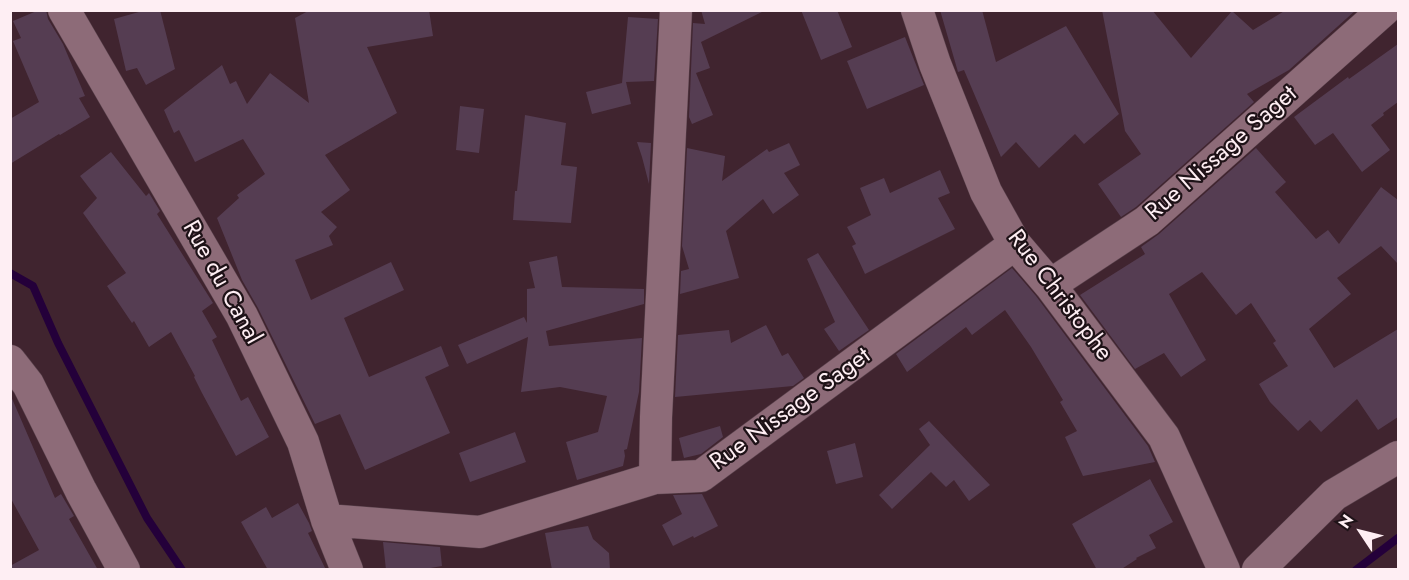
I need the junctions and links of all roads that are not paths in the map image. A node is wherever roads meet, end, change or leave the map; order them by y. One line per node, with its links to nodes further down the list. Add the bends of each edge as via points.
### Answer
1 (64, 10): 10 (street, Rue du Canal, via 242,316 303,442)
2 (676, 10): 9 (street)
3 (917, 10): 5 (street, Rue Christophe, via 987,192)
4 (1384, 10): 6 (street, Rue Nissage Saget, via 1147,221)
5 (1016, 244): 6 (street, Rue Christophe); 9 (street, Rue Nissage Saget, via 701,476)
6 (1050, 285): 13 (street, Rue Christophe, via 1164,437)
7 (10, 361): 11 (street, via 28,384)
8 (1398, 458): 14 (street, via 1334,495)
9 (655, 478): 10 (street, Rue Nissage Saget, via 480,532)
10 (327, 520): 12 (street, Rue du Canal)
11 (124, 570)
12 (347, 570)
13 (1224, 570)
14 (1258, 570)

